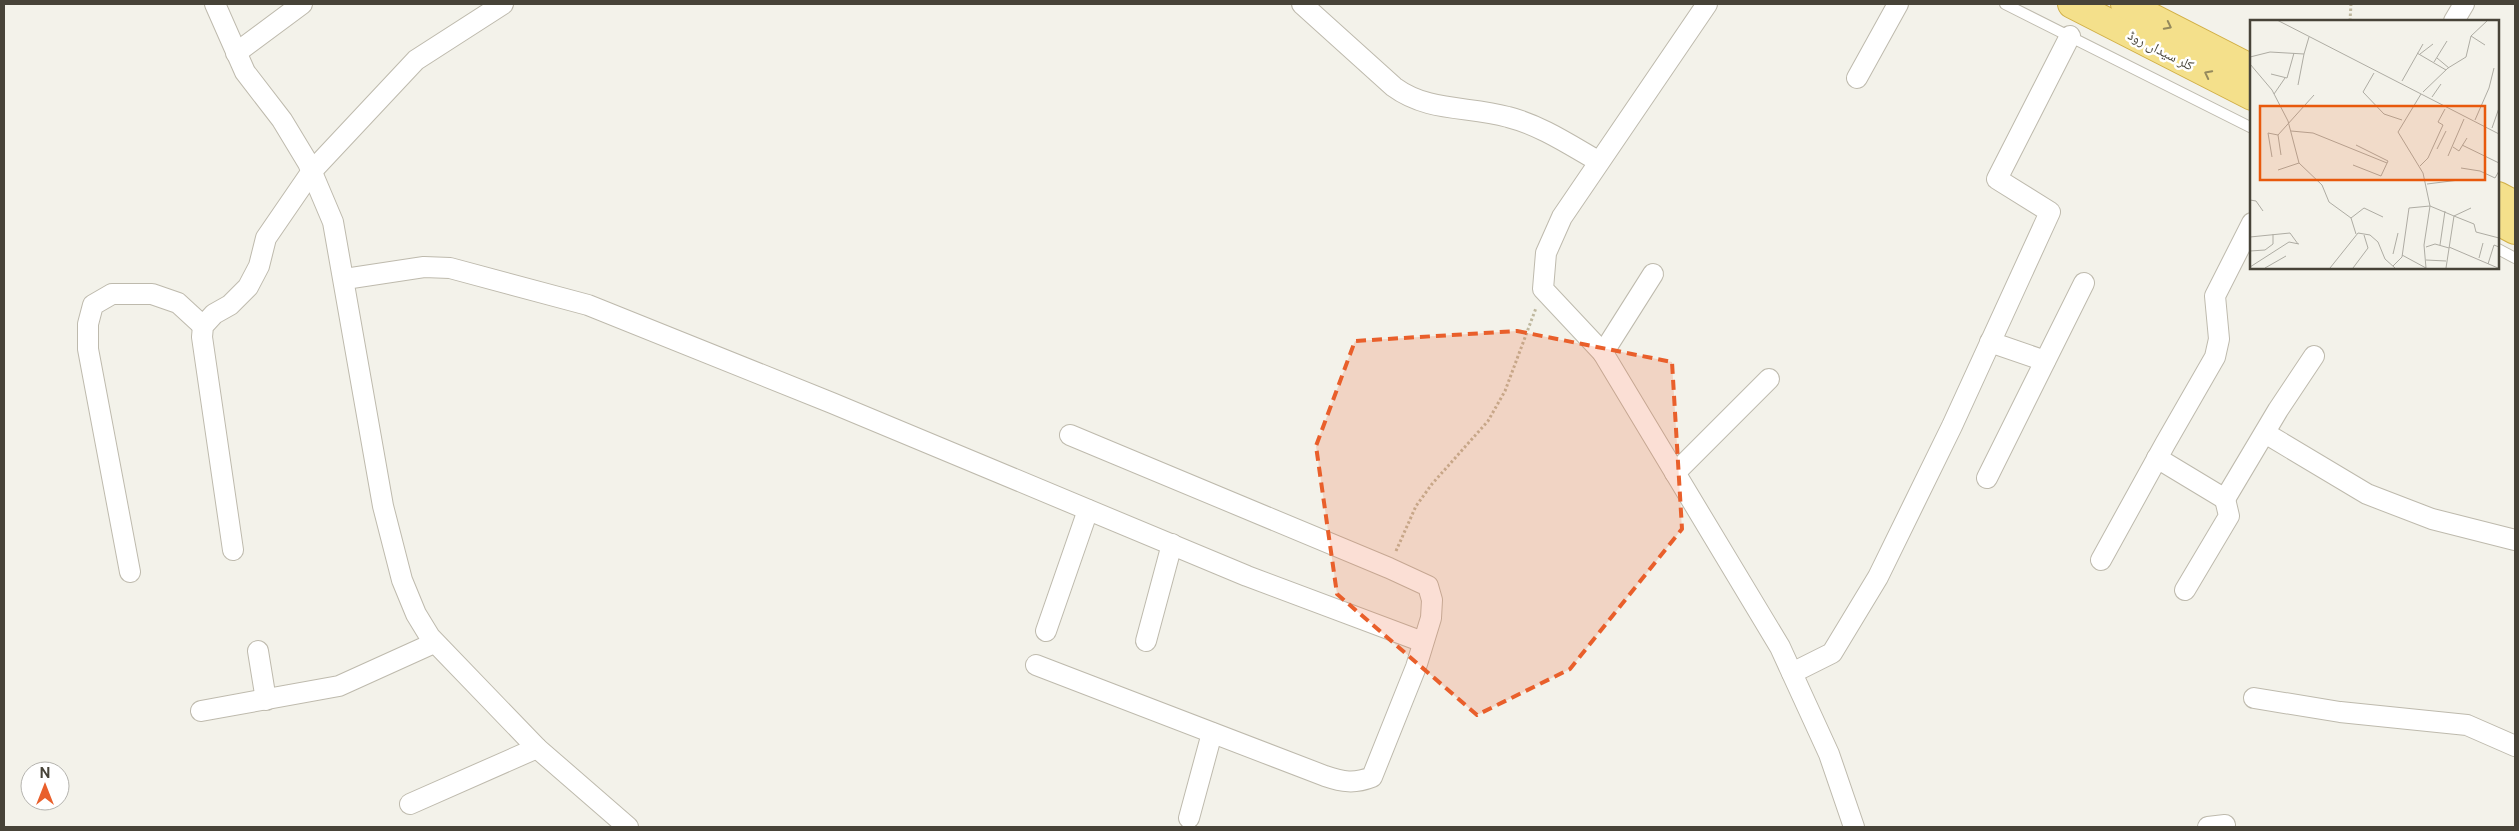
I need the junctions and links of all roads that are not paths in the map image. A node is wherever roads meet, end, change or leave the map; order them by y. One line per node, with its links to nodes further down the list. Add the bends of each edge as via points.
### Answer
1 (215, 4): 13 (street)
2 (302, 4): 13 (street)
3 (503, 4): 19 (street, via 416,60)
4 (1302, 4): 18 (street, via 1409,98 1510,117)
5 (1707, 4): 18 (street)
6 (1898, 4): 15 (street)
7 (2005, 4): 12 (lane)
8 (2072, 4): 16 (highway, کلر سیداں روڈ, one-way to 8)
9 (2125, 4): 14 (highway, one-way to 14)
10 (2464, 4): 11 (street)
11 (2455, 20)
12 (2070, 36): 17 (lane); 31 (street, via 1997,179 2050,212)
13 (236, 53): 19 (street)
14 (2250, 68)
15 (1857, 78)
16 (2250, 95)
17 (2250, 127)
18 (1598, 161): 32 (street, via 1562,217 1546,253 1543,289)
19 (312, 171): 28 (street, via 333,222); 30 (street, via 266,238 260,266 248,287)
20 (2499, 197): 21 (highway)
21 (2515, 205)
22 (2499, 222): 24 (highway)
23 (2250, 228): 38 (street, via 2215,296 2219,340 2215,357)
24 (2515, 230)
25 (2499, 250): 26 (lane)
26 (2515, 258)
27 (1653, 274): 32 (street)
28 (344, 279): 42 (street, via 424,267 450,268 588,306); 52 (street, via 387,522 402,580 416,614)
29 (2084, 282): 34 (street)
30 (203, 326): 45 (street); 47 (street, via 178,303 152,294 112,294 92,306 88,349)
31 (1990, 342): 34 (street); 55 (street, via 1878,577 1832,653)
32 (1603, 353): 39 (street)
33 (2314, 356): 36 (street)
34 (2045, 361): 40 (street)
35 (1769, 379): 39 (street)
36 (2265, 433): 41 (street); 43 (street, via 2367,494 2432,519)
37 (1070, 435): 51 (street, via 1428,586 1432,600 1431,618)
38 (2157, 458): 41 (street); 46 (street)
39 (1675, 473): 55 (street, via 1780,647)
40 (1987, 478)
41 (2225, 499): 48 (street, via 2229,516)
42 (1088, 510): 44 (street); 49 (street)
43 (2515, 540)
44 (1172, 544): 50 (street); 51 (street, via 1247,576)
45 (233, 550)
46 (2101, 560)
47 (130, 572)
48 (2185, 590)
49 (1046, 631)
50 (1146, 641)
51 (1423, 642): 59 (street, via 1372,777 1344,782)
52 (434, 643): 57 (street, via 339,686); 61 (street)
53 (258, 651): 57 (street)
54 (1036, 665): 59 (street)
55 (1792, 673): 65 (street, via 1829,754)
56 (2254, 698): 60 (street, via 2340,712 2467,725)
57 (266, 700): 58 (street)
58 (201, 711)
59 (1212, 733): 63 (street)
60 (2515, 746)
61 (537, 748): 62 (street); 64 (street)
62 (410, 804)
63 (1189, 818)
64 (628, 827)
65 (1854, 827)

